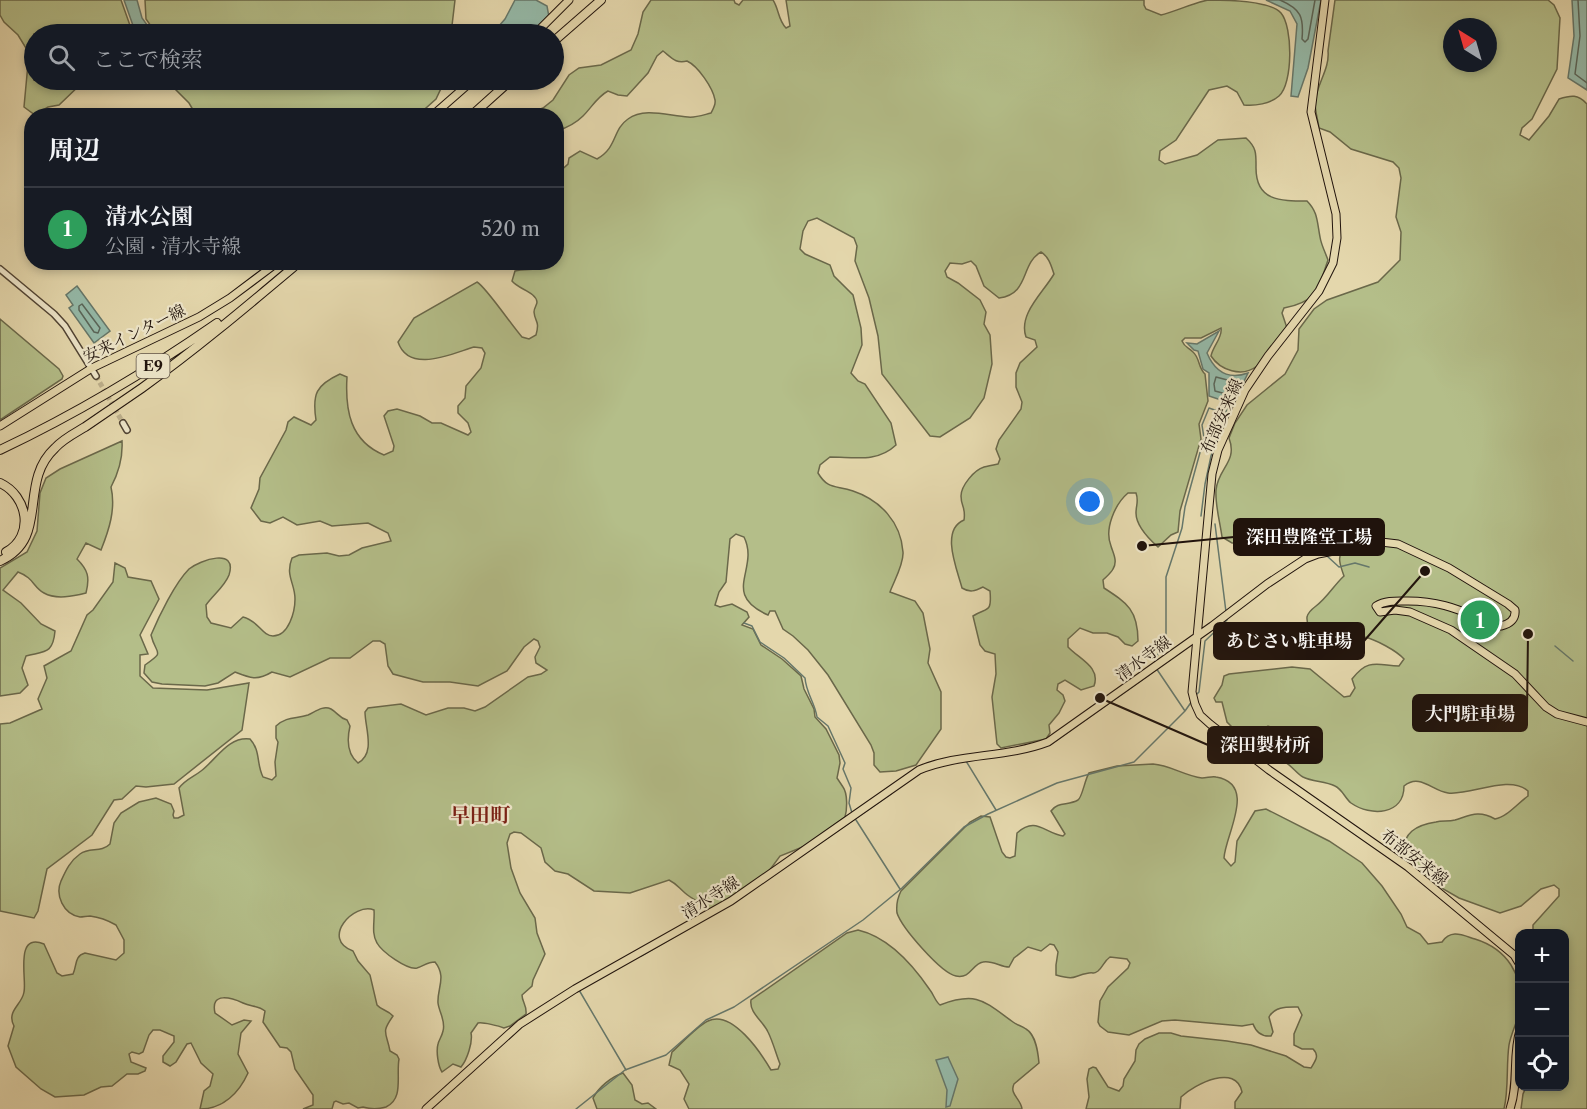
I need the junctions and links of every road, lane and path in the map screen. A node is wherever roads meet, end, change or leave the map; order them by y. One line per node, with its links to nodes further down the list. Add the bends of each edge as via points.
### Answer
1 (568, 0): 4 (main road)
2 (601, 0): 5 (highway)
3 (1325, 0): 25 (main road, 布部安来線, via 1311,112 1336,214 1335,252 1325,283 1245,390 1218,450 1212,474)
4 (545, 24)
5 (564, 32)
6 (461, 90): 8 (main road)
7 (500, 90): 9 (highway)
8 (441, 108)
9 (480, 108)
10 (0, 269): 14 (street, via 54,314)
11 (268, 270): 14 (main road, 安来インター線, via 199,317)
12 (289, 270): 19 (highway, E9, via 161,361)
13 (290, 270): 24 (highway, via 185,356 55,447 38,471 27,537)
14 (92, 368): 15 (street); 17 (main road, 安来インター線)
15 (96, 376)
16 (123, 423): 18 (street)
17 (0, 426)
18 (127, 430)
19 (18, 441): 20 (highway); 21 (highway, E9)
20 (0, 444)
21 (0, 450)
22 (0, 483): 23 (highway, via 18,497 24,507 25,524 20,538)
23 (0, 555)
24 (0, 561)
25 (1197, 636): 26 (main road, 清水寺線, via 1305,559 1390,542 1449,568 1508,604 1516,613 1510,623 1502,626 1423,600 1388,601 1376,609 1410,612 1451,630 1515,675 1546,707); 27 (main road, 布部安来線, via 1192,692 1200,715 1269,770 1408,867); 29 (main road, 清水寺線, via 1048,742 1022,750 938,762 919,770 731,901 520,1023)
26 (1587, 723)
27 (1515, 957)
28 (1518, 1037): 30 (main road, via 1515,1095)
29 (426, 1109)
30 (1510, 1109)

